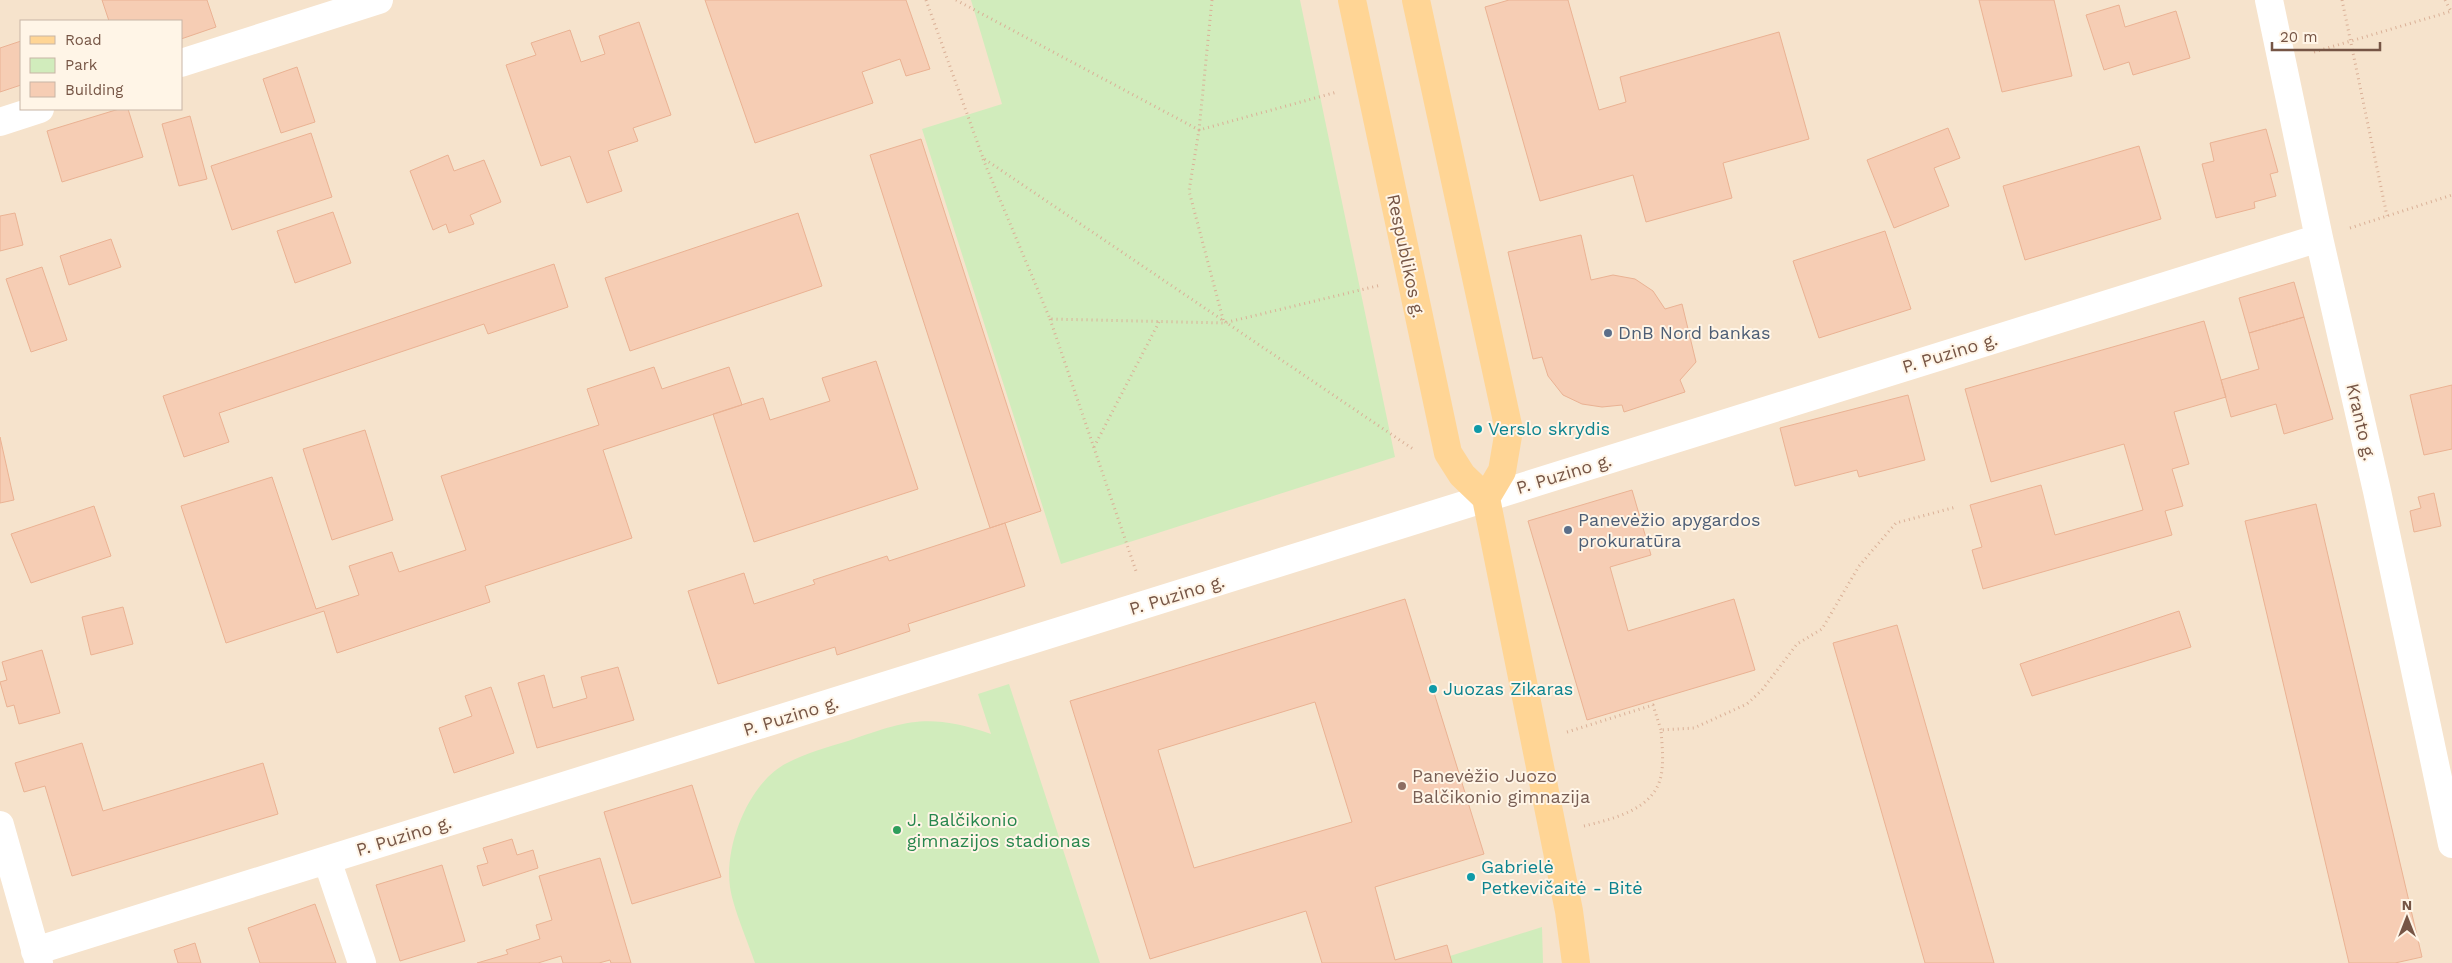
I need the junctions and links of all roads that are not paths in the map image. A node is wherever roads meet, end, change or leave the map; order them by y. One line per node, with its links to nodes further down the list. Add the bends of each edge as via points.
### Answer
1 (379, 0): 5 (street)
2 (1352, 0): 9 (main road, Respublikos g., via 1448,453 1462,475)
3 (1416, 0): 9 (main road, via 1509,430 1502,471)
4 (2269, 0): 8 (street, Kranto g.)
5 (182, 63)
6 (37, 110): 7 (street)
7 (0, 122)
8 (2319, 238): 9 (street, P. Puzino g.); 11 (street, Kranto g.)
9 (1486, 498): 12 (street, P. Puzino g.); 15 (main road, via 1569,911)
10 (0, 825): 13 (street)
11 (2452, 844)
12 (327, 860): 13 (street, P. Puzino g.); 14 (street)
13 (37, 957)
14 (362, 963)
15 (1576, 963)

